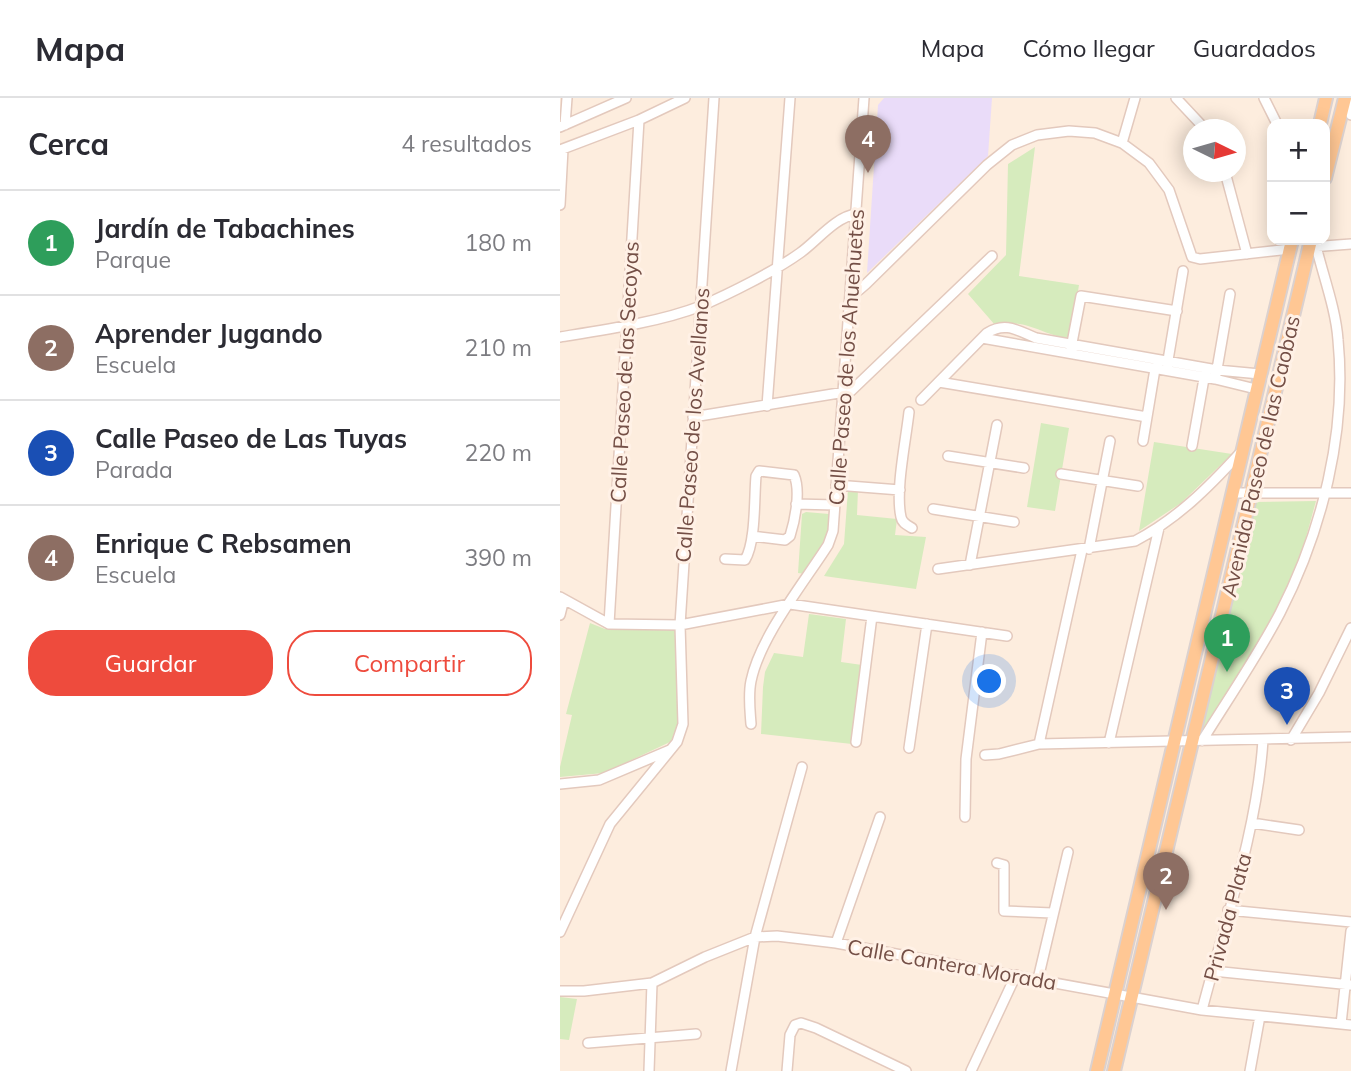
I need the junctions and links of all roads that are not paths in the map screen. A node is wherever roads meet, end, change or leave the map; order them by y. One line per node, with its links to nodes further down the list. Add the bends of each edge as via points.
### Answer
1 (567, 98): 17 (street)
2 (626, 98): 17 (street)
3 (685, 98): 16 (street)
4 (714, 98): 36 (street, Calle Paseo de los Avellanos)
5 (790, 98): 32 (street)
6 (864, 98): 23 (street, Calle Paseo de los Ahuehuetes)
7 (1135, 98): 18 (street)
8 (1176, 98): 13 (street)
9 (1264, 98): 14 (street)
10 (1326, 98): 15 (main road)
11 (1345, 98): 12 (street); 20 (main road)
12 (1351, 115)
13 (1196, 119)
14 (1274, 119)
15 (1321, 119)
16 (639, 120): 19 (street); 40 (street, Calle Paseo de las Secoyas)
17 (563, 126)
18 (1122, 143): 30 (street, via 1149,163 1169,190 1192,257); 34 (street, via 1069,131 1037,135 1012,145 986,164 866,284)
19 (561, 150): 22 (street)
20 (1330, 158)
21 (1228, 182): 30 (street)
22 (560, 205)
23 (856, 214): 32 (street, via 845,217); 34 (street, Calle Paseo de los Ahuehuetes)
24 (1330, 244): 25 (street)
25 (1351, 244)
26 (1287, 245): 30 (street)
27 (1291, 245): 37 (main road, Avenida Paseo de las Caobas)
28 (1312, 245): 39 (main road, Avenida Paseo de las Caobas)
29 (1312, 245): 72 (street, via 1338,338 1339,414)
30 (1247, 254)
31 (992, 256): 51 (street)
32 (776, 268): 36 (street); 53 (street)
33 (1184, 271): 38 (street)
34 (851, 291): 51 (street, Calle Paseo de los Ahuehuetes)
35 (1230, 293): 48 (street)
36 (700, 306): 40 (street); 55 (street, Calle Paseo de los Avellanos)
37 (1275, 308): 39 (main road); 47 (main road, Avenida Paseo de las Caobas)
38 (1177, 311): 43 (street, via 1081,296); 45 (street)
39 (1294, 312): 71 (main road, Avenida Paseo de las Caobas)
40 (627, 326): 41 (street); 90 (street, Calle Paseo de las Secoyas)
41 (560, 337)
42 (982, 338): 43 (street); 43 (street, via 1008,327); 49 (street)
43 (1071, 348): 44 (street)
44 (1156, 364): 45 (street); 56 (street)
45 (1167, 365): 46 (street)
46 (1205, 372): 48 (street); 60 (street)
47 (1256, 373): 48 (street); 50 (main road, Avenida Paseo de las Caobas)
48 (1216, 374): 50 (street)
49 (939, 382): 52 (street); 56 (street)
50 (1252, 388): 61 (main road, Avenida Paseo de las Caobas)
51 (843, 394): 53 (street); 67 (street, Calle Paseo de los Ahuehuetes)
52 (921, 400)
53 (767, 406): 55 (street)
54 (909, 412): 69 (street)
55 (693, 417): 92 (street, Calle Paseo de los Avellanos)
56 (1147, 417): 59 (street)
57 (997, 425): 63 (street)
58 (1110, 441): 66 (street)
59 (1143, 441)
60 (1192, 446)
61 (1241, 452): 70 (main road, Avenida Paseo de las Caobas); 80 (street, via 1203,493)
62 (948, 456): 63 (street)
63 (990, 462): 64 (street); 77 (street)
64 (1024, 468)
65 (1062, 474): 66 (street)
66 (1102, 481): 68 (street); 82 (street)
67 (836, 485): 69 (street); 75 (street, Calle Paseo de los Ahuehuetes)
68 (1138, 486)
69 (900, 490): 79 (street, via 901,519)
70 (1232, 493): 71 (street); 101 (main road, Avenida Paseo de las Caobas)
71 (1252, 493): 72 (street); 102 (main road, Avenida Paseo de las Caobas)
72 (1325, 493): 73 (street); 102 (street, via 1307,554 1279,614)
73 (1351, 493)
74 (796, 504): 75 (street); 81 (street, via 788,538); 81 (street, via 794,475 759,471)
75 (835, 505): 87 (street, Calle Paseo de los Ahuehuetes, via 831,538)
76 (933, 509): 77 (street)
77 (979, 516): 78 (street); 84 (street)
78 (1014, 522)
79 (912, 528)
80 (1159, 528): 82 (street, via 1135,541); 103 (street)
81 (751, 536): 83 (street, via 746,559)
82 (1085, 550): 84 (street); 104 (street)
83 (725, 559)
84 (970, 565): 85 (street)
85 (938, 569)
86 (562, 598): 88 (street); 90 (street)
87 (790, 604): 89 (street); 92 (street); 96 (street, Calle Paseo de los Ahuehuetes, via 757,661 751,682)
88 (560, 615)
89 (872, 616): 91 (street); 100 (street)
90 (609, 624): 92 (street)
91 (928, 624): 94 (street); 105 (street)
92 (680, 625): 106 (street, Calle Paseo de los Avellanos, via 684,715 681,733)
93 (1351, 628): 99 (street)
94 (982, 632): 95 (street); 111 (street, via 966,759)
95 (1007, 636)
96 (751, 724)
97 (1351, 737): 99 (street)
98 (1263, 740): 99 (street); 102 (street); 112 (street, Privada Plata)
99 (1291, 740)
100 (856, 741)
101 (1175, 741): 102 (street); 103 (street); 129 (main road, Avenida Paseo de las Caobas)
102 (1197, 741): 130 (main road, Avenida Paseo de las Caobas)
103 (1109, 743): 104 (street)
104 (1039, 744): 107 (street)
105 (909, 748)
106 (671, 749): 109 (street, via 599,780); 120 (street, Calle Paseo de los Avellanos, via 610,824)
107 (985, 755)
108 (802, 767): 121 (street)
109 (560, 784)
110 (880, 817): 122 (street)
111 (965, 817)
112 (1252, 823): 113 (street); 116 (street, Privada Plata)
113 (1299, 830)
114 (1068, 852): 117 (street)
115 (997, 863): 117 (street, via 1004,865 1004,911)
116 (1228, 910): 118 (street); 123 (street, Privada Plata)
117 (1052, 913): 125 (street)
118 (1351, 922)
119 (1351, 931): 127 (street)
120 (560, 932)
121 (755, 937): 122 (street, Calle Cantera Morada); 126 (street, Calle Cantera Morada); 139 (street)
122 (836, 943): 124 (street, Calle Cantera Morada)
123 (1213, 971): 127 (street); 131 (street, Privada Plata)
124 (1016, 975): 125 (street, Calle Cantera Morada); 142 (street)
125 (1038, 979): 129 (street, Calle Cantera Morada)
126 (652, 983): 128 (street, Calle Cantera Morada); 135 (street)
127 (1348, 985): 133 (street)
128 (560, 990)
129 (1115, 996): 130 (street, Calle Cantera Morada); 143 (main road, Avenida Paseo de las Caobas)
130 (1132, 999): 131 (street, Calle Cantera Morada); 144 (main road, Avenida Paseo de las Caobas)
131 (1202, 1010): 132 (street, Calle Cantera Morada)
132 (1260, 1016): 133 (street, Calle Cantera Morada); 145 (street)
133 (1346, 1024)
134 (696, 1034): 135 (street)
135 (650, 1038): 136 (street); 138 (street)
136 (588, 1043)
137 (891, 1068): 140 (street, via 801,1023 793,1027); 141 (street)
138 (648, 1071)
139 (731, 1071)
140 (787, 1071)
141 (906, 1071)
142 (971, 1071)
143 (1097, 1071)
144 (1114, 1071)
145 (1251, 1071)

